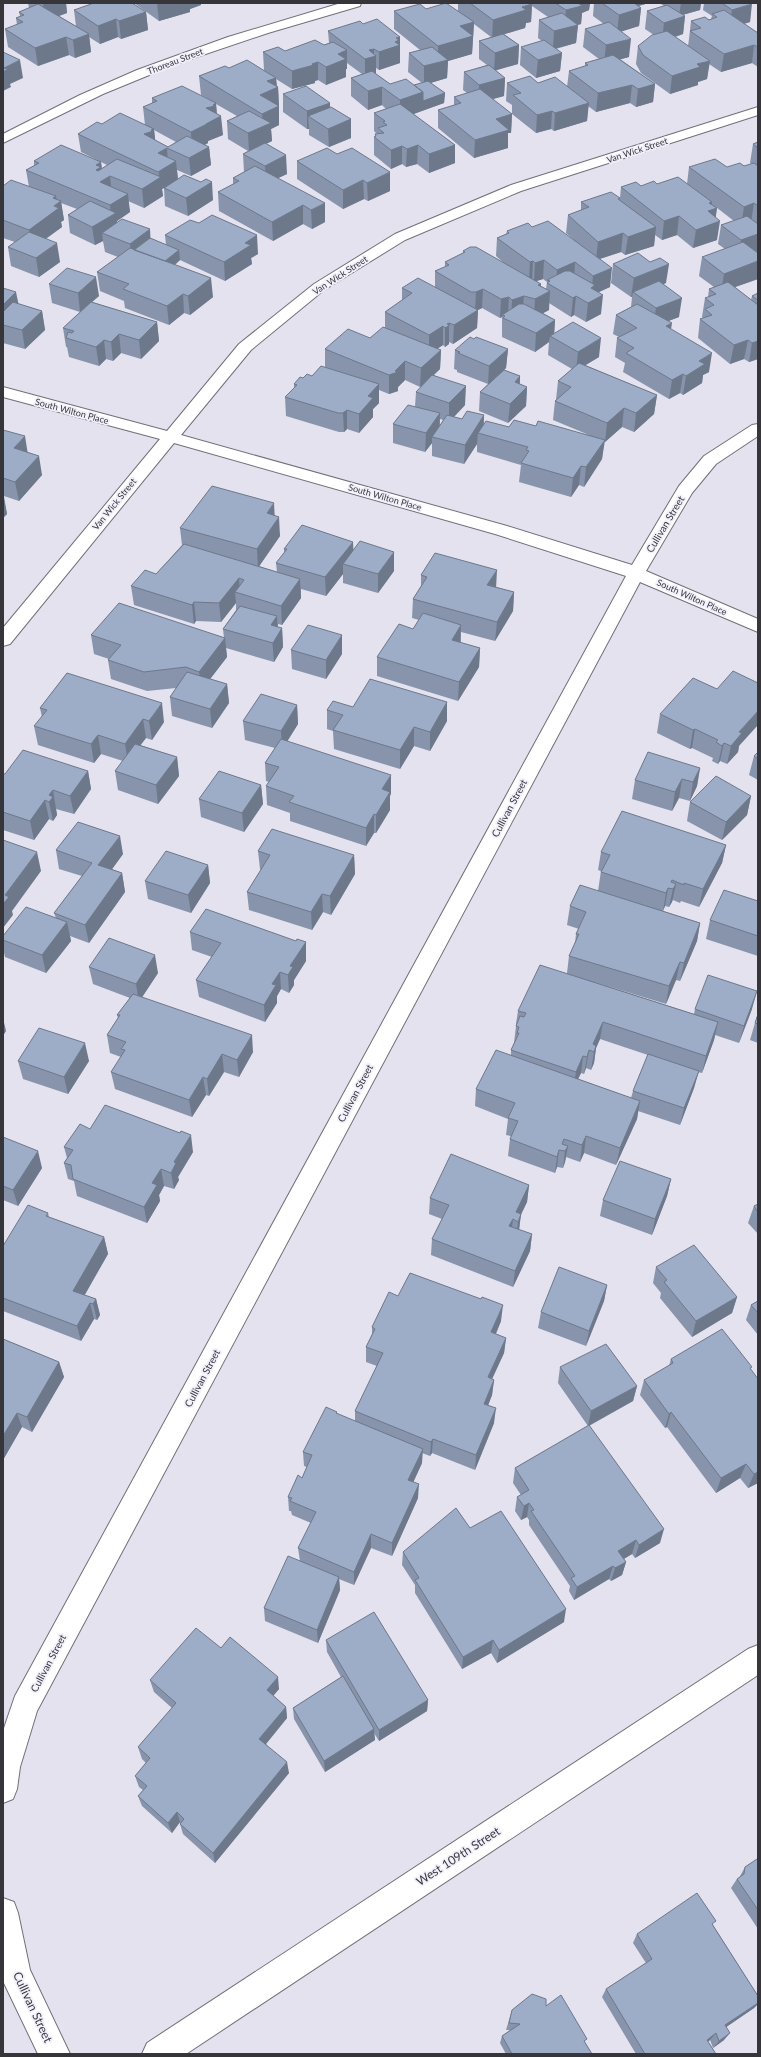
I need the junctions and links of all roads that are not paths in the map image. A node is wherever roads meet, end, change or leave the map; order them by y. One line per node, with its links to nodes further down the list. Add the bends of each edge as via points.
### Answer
1 (355, 3): 3 (street, Thoreau Street, via 268,27 185,57 111,86)
2 (758, 111): 6 (street, Van Wick Street, via 516,188 400,237 319,287 245,347)
3 (3, 139)
4 (3, 392): 6 (street, South Wilton Place)
5 (758, 430): 7 (street, Cullivan Street, via 710,460 685,490)
6 (170, 436): 7 (street, South Wilton Place, via 501,530); 9 (street, Van Wick Street)
7 (636, 573): 8 (street, South Wilton Place); 11 (street, Cullivan Street, via 25,1706 6,1767)
8 (758, 626)
9 (3, 640)
10 (758, 1659): 14 (street, West 109th Street)
11 (3, 1789)
12 (3, 1913): 13 (street, Cullivan Street, via 15,1973)
13 (54, 2054)
14 (158, 2054)

